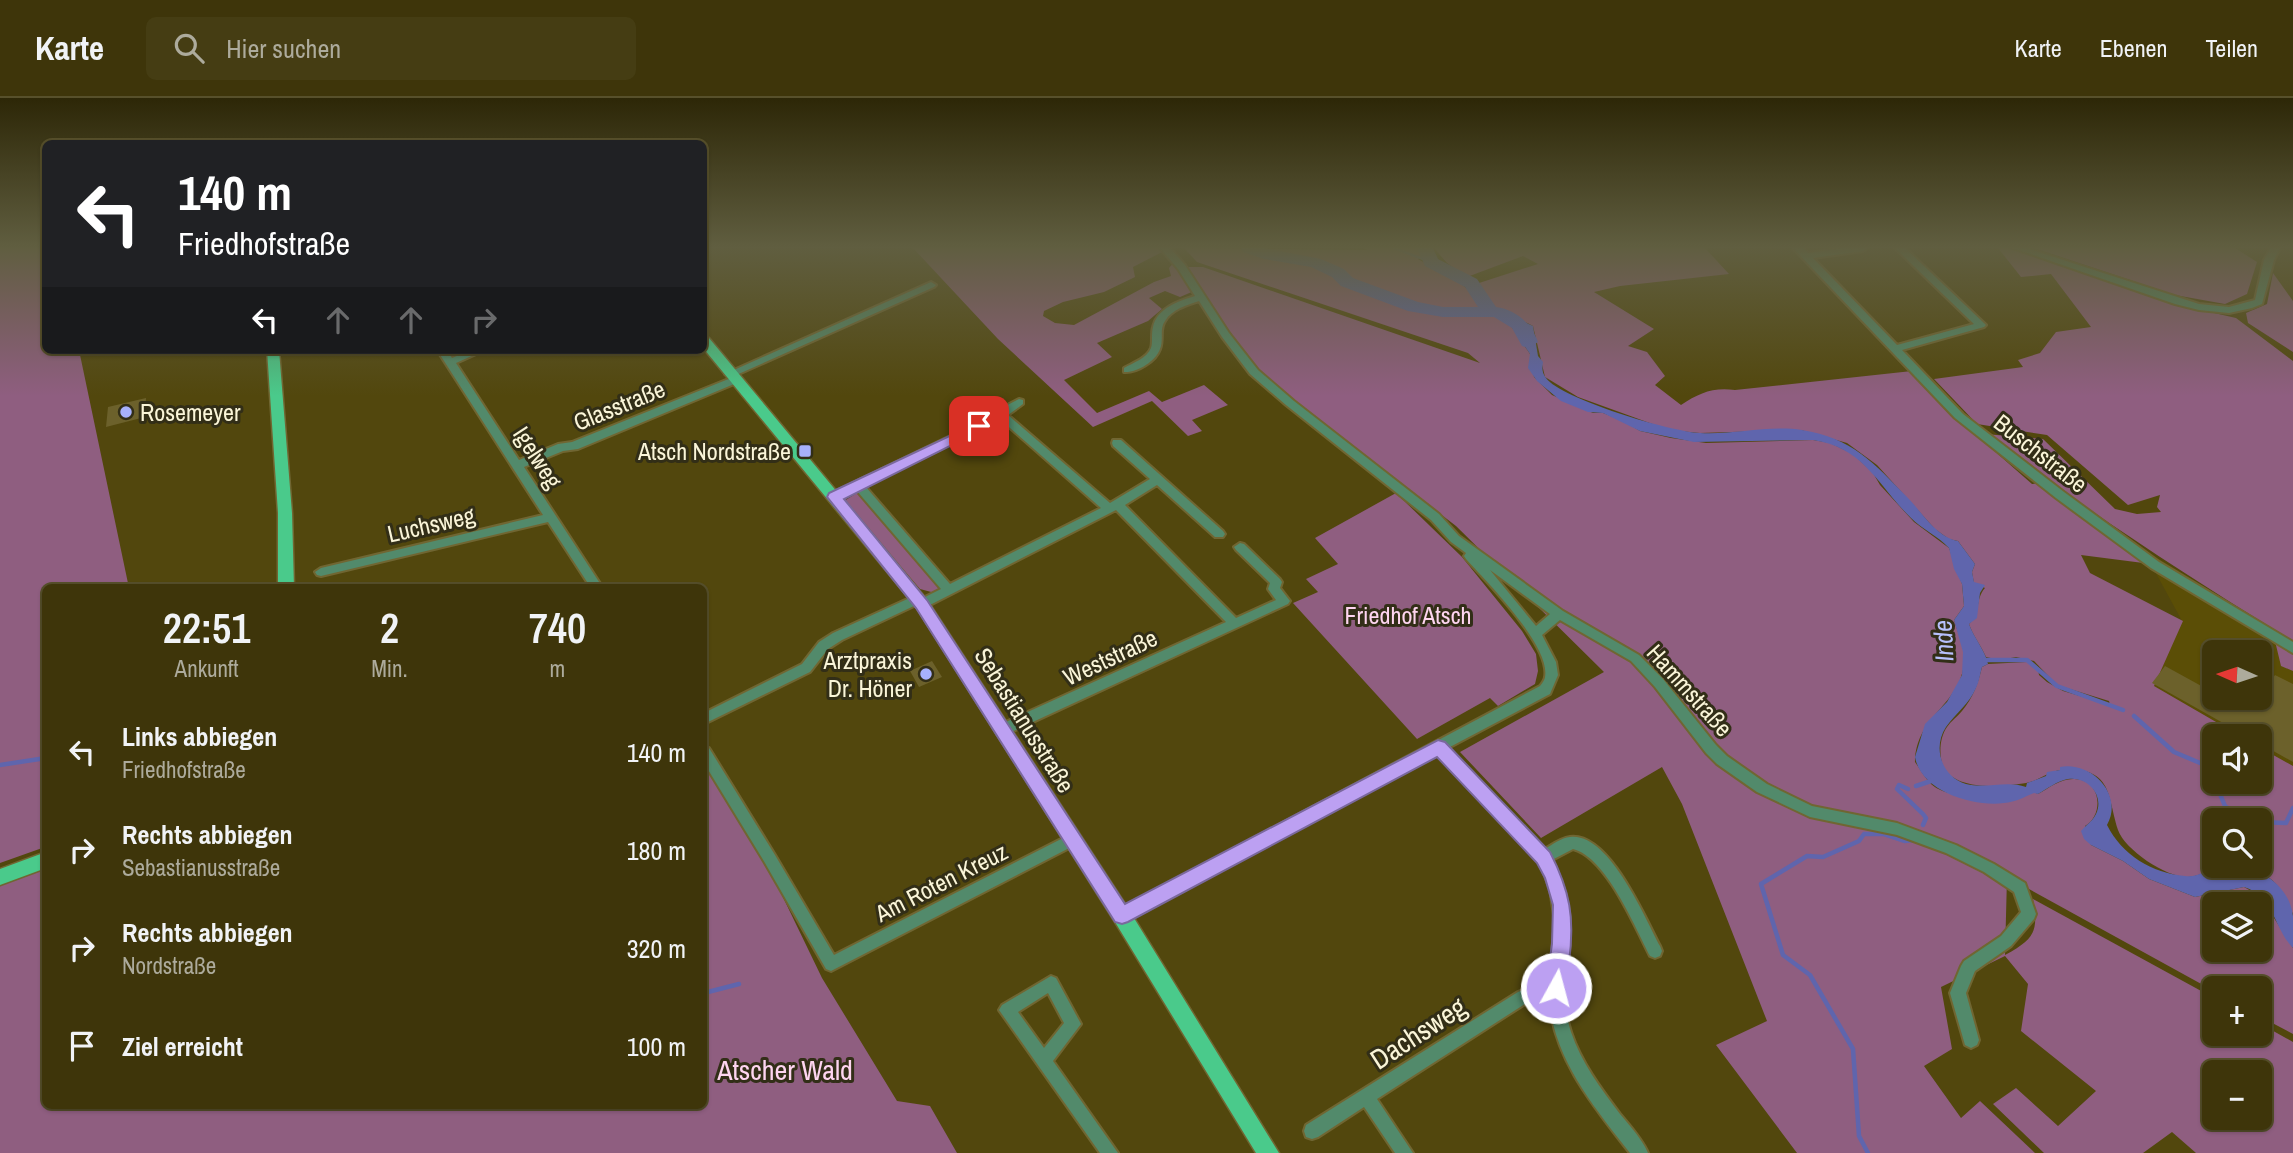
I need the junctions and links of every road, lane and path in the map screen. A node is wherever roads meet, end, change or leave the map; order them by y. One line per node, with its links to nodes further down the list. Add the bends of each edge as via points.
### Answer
1 (905, 297): 14 (street, Glasstraße)
2 (1202, 297): 13 (street, via 1169,311 1159,321 1156,348 1149,358); 25 (street, Hammstraße, via 1254,372 1435,517)
3 (1845, 297): 8 (street, Buschstraße)
4 (1952, 297): 8 (street, via 1981,325)
5 (2164, 297): 6 (street, via 2201,309 2231,311 2259,302)
6 (2260, 297)
7 (707, 345): 14 (main road, Sebastianusstraße)
8 (1895, 349): 35 (street, Buschstraße, via 1959,415 2060,495 2155,565)
9 (273, 354): 28 (main road)
10 (445, 354): 12 (street, Igelweg)
11 (470, 354): 12 (street)
12 (450, 362): 18 (street, Igelweg)
13 (1128, 370)
14 (733, 377): 18 (street, Glasstraße, via 574,446); 21 (main road, Sebastianusstraße)
15 (1019, 402): 16 (street)
16 (1000, 413): 20 (street); 22 (street)
17 (1117, 443): 19 (street)
18 (517, 465): 23 (street, Igelweg)
19 (1157, 480): 22 (street); 24 (street)
20 (858, 485): 21 (street); 30 (street)
21 (834, 497): 31 (main road, Sebastianusstraße)
22 (1113, 506): 30 (street); 33 (street)
23 (551, 517): 27 (street, Luchsweg); 29 (street, Igelweg)
24 (1219, 534)
25 (1455, 539): 32 (street, Hammstraße); 34 (street)
26 (1240, 547): 33 (street, Weststraße, via 1276,582 1273,589 1284,601)
27 (321, 572)
28 (286, 584)
29 (594, 584)
30 (948, 591): 31 (street)
31 (920, 601): 36 (street, via 830,641 806,667); 37 (main road, Sebastianusstraße)
32 (1559, 614): 34 (street); 47 (street, Hammstraße, via 1635,658 1711,749 1762,788 1810,811 1913,834 1989,868 2020,888 2029,914 2006,941 1969,966 1958,993)
33 (1236, 624): 37 (street, Weststraße)
34 (1536, 633): 38 (street, via 1548,655 1552,676 1545,690)
35 (2293, 648)
36 (707, 717)
37 (1003, 730): 40 (main road, Sebastianusstraße)
38 (1438, 747): 41 (street); 44 (street)
39 (707, 757): 40 (street, Am Roten Kreuz, via 831,964)
40 (1072, 840): 44 (main road, Sebastianusstraße)
41 (1544, 857): 45 (street, via 1571,842 1587,845 1611,872); 46 (street, via 1562,905)
42 (42, 861): 43 (main road)
43 (0, 877)
44 (1122, 916): 52 (main road, Sebastianusstraße)
45 (1655, 951)
46 (1556, 988): 49 (street, Dachsweg, via 1523,997); 54 (street, via 1563,1030 1576,1063)
47 (1971, 1040)
48 (1042, 1061): 48 (street, via 1007,1010 1051,983 1073,1024); 51 (street)
49 (1367, 1098): 50 (street, Dachsweg); 53 (street)
50 (1312, 1131)
51 (1110, 1153)
52 (1268, 1153)
53 (1405, 1153)
54 (1640, 1153)

